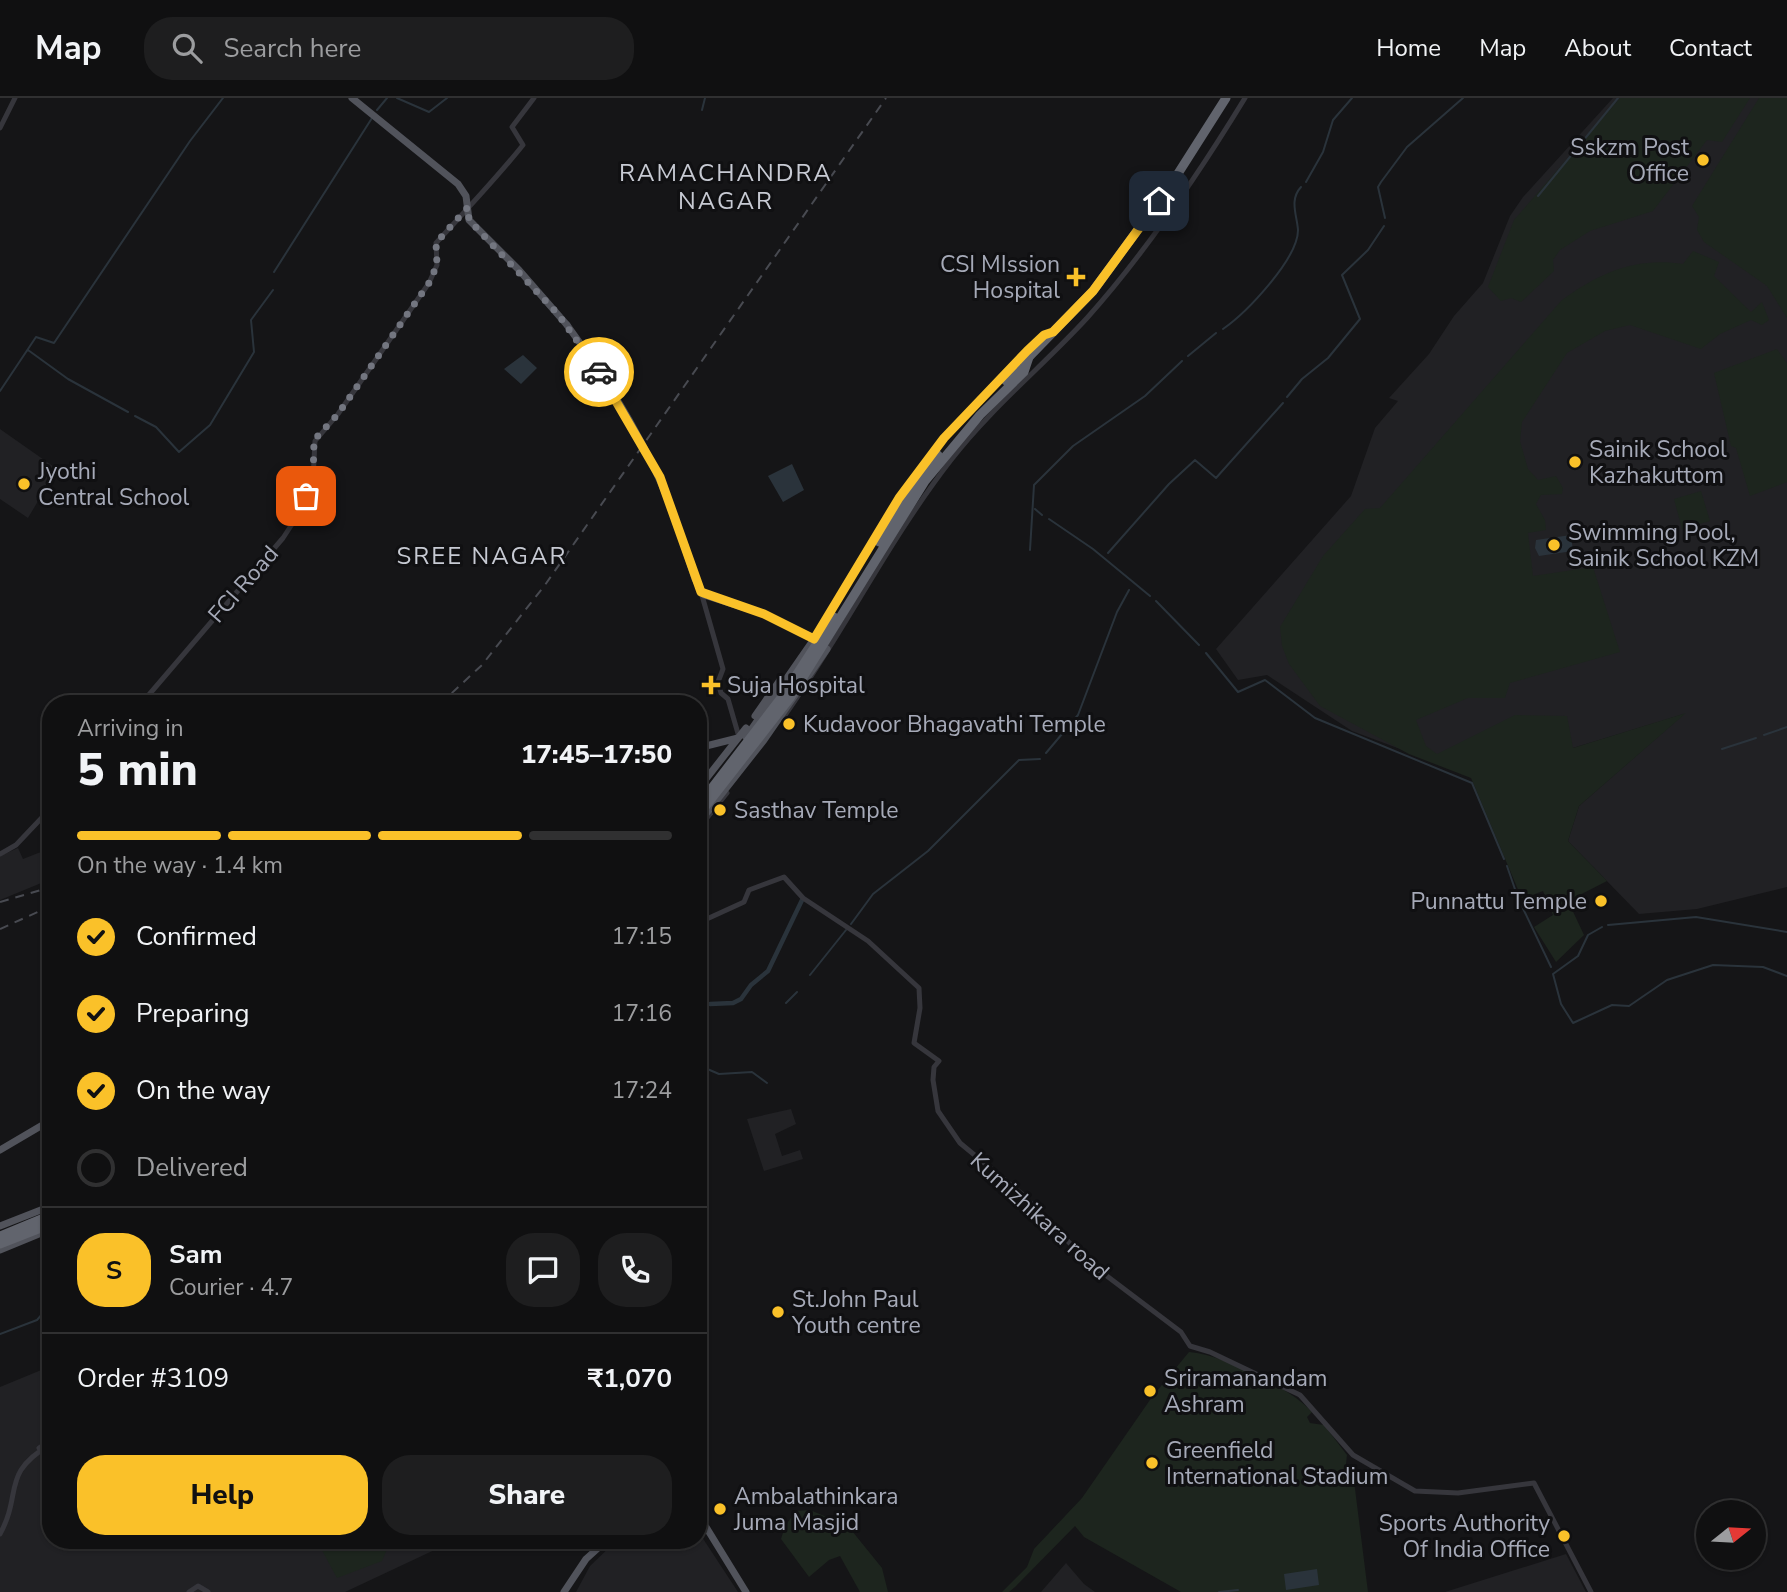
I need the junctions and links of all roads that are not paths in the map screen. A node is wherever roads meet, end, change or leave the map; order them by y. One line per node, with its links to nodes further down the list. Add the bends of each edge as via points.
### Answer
1 (15, 98): 6 (street)
2 (352, 98): 7 (main road, via 458,184)
3 (534, 98): 7 (street, FCI Road, via 512,127 523,145)
4 (1226, 98): 8 (highway, via 1131,240 1093,291)
5 (1245, 98): 13 (street, via 1201,169 1113,287 953,458 914,510)
6 (0, 128)
7 (468, 207): 11 (main road, bridge, via 469,220 567,325 598,370 657,470); 14 (street, FCI Road, via 436,243 437,265 429,283 338,414 314,440 313,480 294,521)
8 (1053, 332): 9 (highway); 10 (street, via 1027,351 944,438)
9 (1029, 357): 20 (highway, bridge, via 920,477 784,694); 21 (highway, bridge, via 1024,372 980,415 925,481 790,698)
10 (864, 555): 12 (main road)
11 (701, 592): 12 (main road, via 764,614); 15 (street, via 723,669 718,682)
12 (814, 639): 13 (main road); 15 (main road)
13 (828, 650): 17 (main road)
14 (149, 695)
15 (740, 741): 16 (main road); 17 (street); 18 (main road); 19 (main road)
16 (707, 746)
17 (747, 763): 22 (main road)
18 (707, 779)
19 (707, 787)
20 (707, 794)
21 (707, 805)
22 (707, 815)
23 (42, 818): 24 (street, via 16,845)
24 (0, 854)
25 (707, 919): 44 (street, Kumizhikara road, via 744,902 748,890 784,877 803,898 868,941 919,988 914,1043 939,1061 933,1080 938,1111 960,1143 1023,1195 1087,1261 1181,1332 1190,1346 1300,1395 1353,1455 1415,1491 1458,1493 1534,1483)
26 (42, 1125): 27 (main road)
27 (0, 1150)
28 (42, 1208): 30 (main road)
29 (42, 1219): 32 (highway)
30 (0, 1224)
31 (42, 1231): 33 (highway)
32 (0, 1236)
33 (0, 1247)
34 (42, 1447): 36 (street, via 11,1477)
35 (42, 1448): 38 (street, via 17,1471)
36 (0, 1529)
37 (707, 1530): 43 (main road)
38 (0, 1534)
39 (598, 1549): 42 (main road)
40 (190, 1592): 41 (street, via 198,1586)
41 (208, 1592)
42 (564, 1592)
43 (746, 1592)
44 (1591, 1592)

